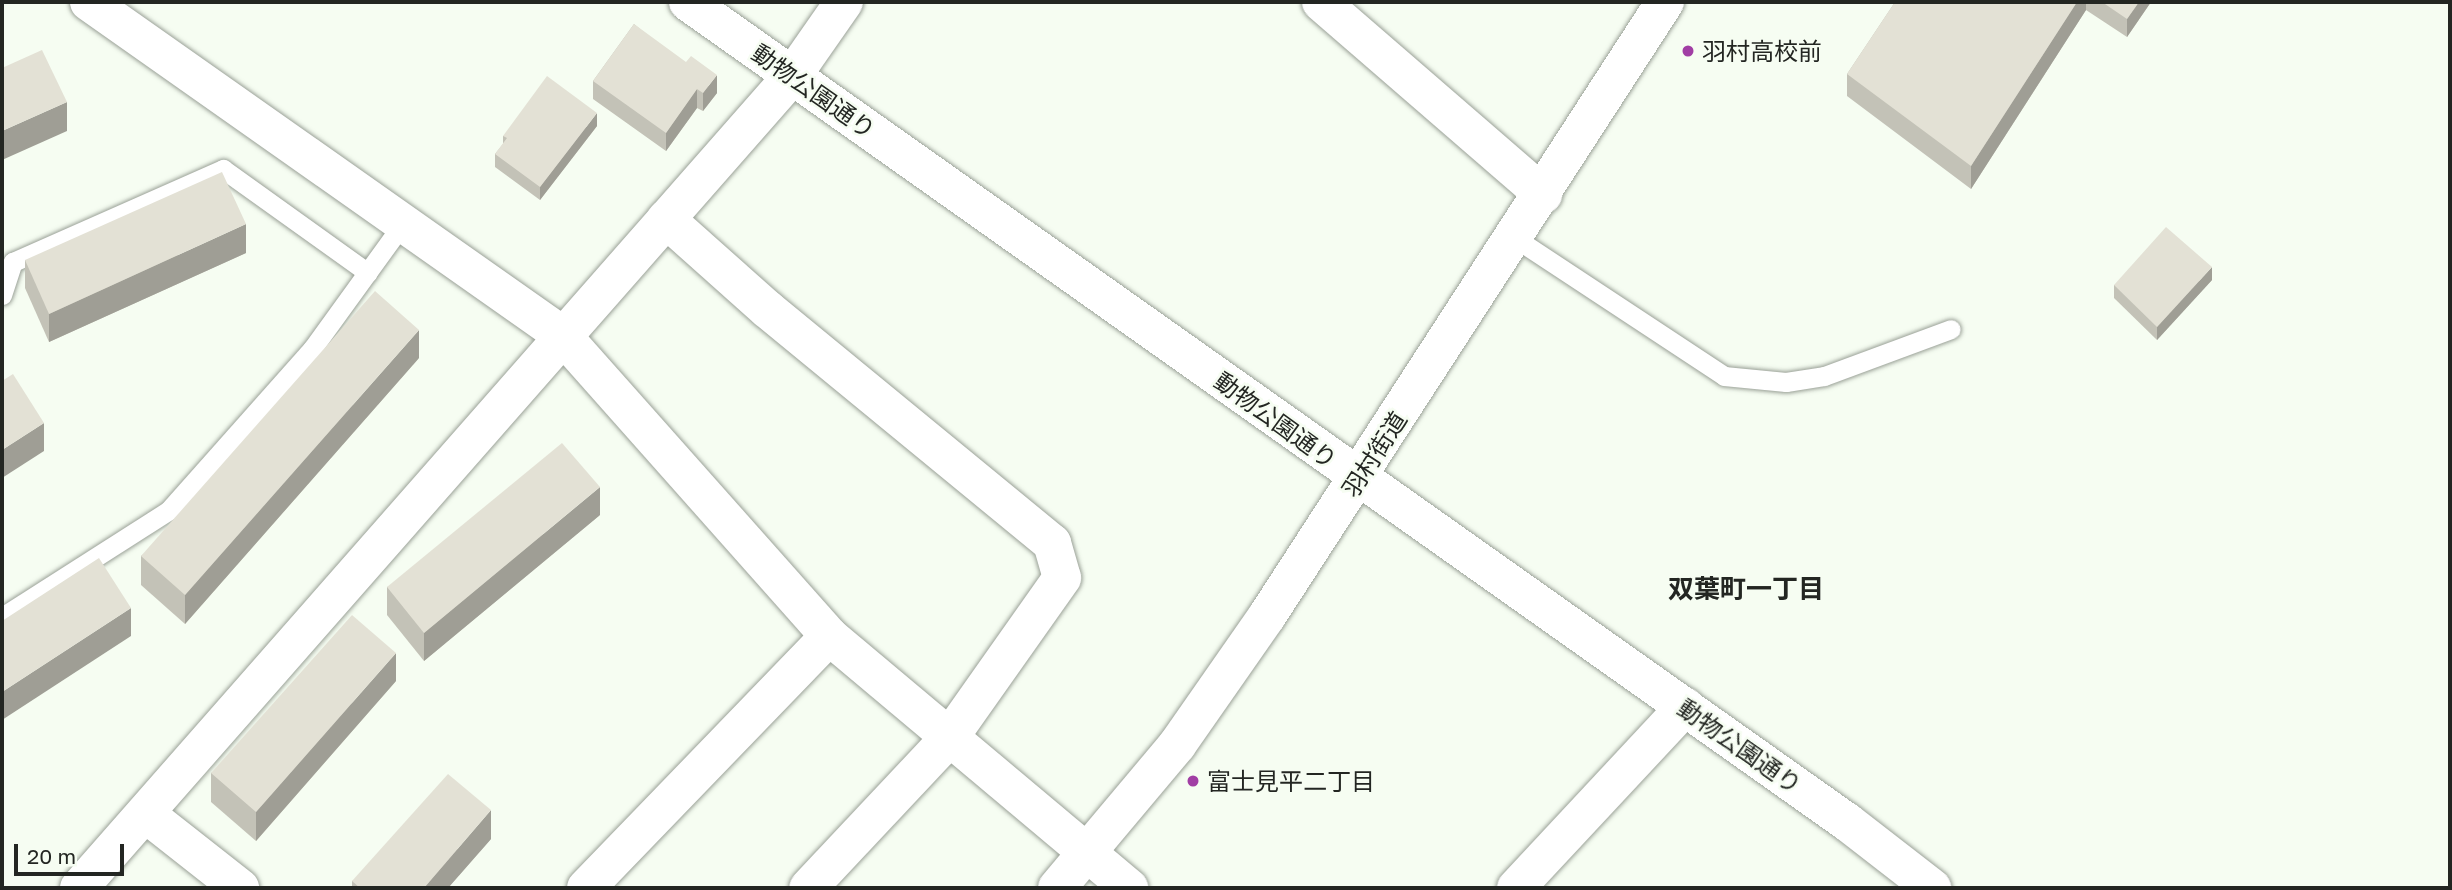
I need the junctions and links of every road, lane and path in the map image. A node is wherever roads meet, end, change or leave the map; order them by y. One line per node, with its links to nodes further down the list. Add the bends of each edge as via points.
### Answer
1 (89, 2): 9 (street)
2 (688, 2): 6 (street, 動物公園通り)
3 (844, 2): 6 (street)
4 (1321, 2): 7 (street)
5 (1665, 2): 7 (street, 羽村街道)
6 (793, 75): 8 (street); 15 (street, 動物公園通り)
7 (1543, 194): 10 (street, 羽村街道)
8 (666, 219): 14 (street); 19 (street, via 767,309 1052,543 1062,578)
9 (404, 222): 11 (lane); 14 (street)
10 (1515, 238): 13 (lane, via 1724,376 1786,382 1824,376); 15 (street, 羽村街道)
11 (368, 273): 12 (lane, via 223,169 13,262); 16 (lane, via 312,349 169,510)
12 (2, 295)
13 (1951, 329)
14 (562, 335): 17 (street); 20 (street)
15 (1358, 479): 18 (street, 動物公園通り); 21 (street, 羽村街道, via 1178,745)
16 (2, 617)
17 (829, 636): 19 (street); 24 (street)
18 (1685, 707): 28 (street); 29 (street, 動物公園通り)
19 (950, 737): 21 (street); 25 (street)
20 (146, 814): 22 (street); 23 (street)
21 (1089, 855): 26 (street, 羽村街道); 27 (street)
22 (79, 888)
23 (240, 888)
24 (586, 888)
25 (808, 888)
26 (1057, 888)
27 (1129, 888)
28 (1516, 888)
29 (1932, 888)

